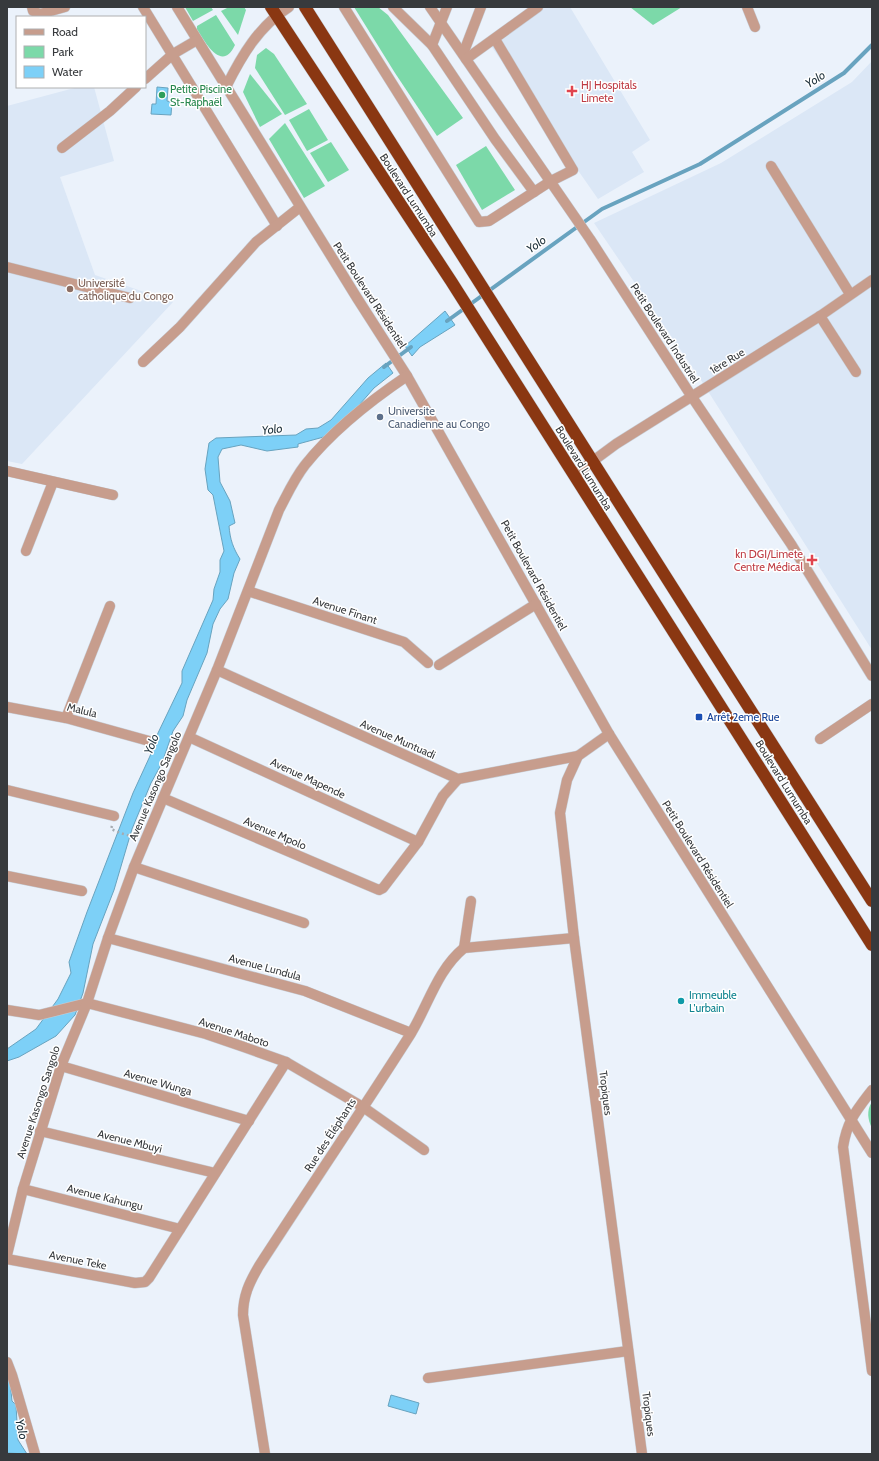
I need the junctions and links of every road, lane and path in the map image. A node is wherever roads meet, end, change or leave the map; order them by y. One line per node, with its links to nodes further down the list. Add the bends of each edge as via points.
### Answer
1 (32, 7): 2 (street, via 33,11 40,14)
2 (65, 7)
3 (143, 7): 20 (street)
4 (177, 7): 18 (street, Petit Boulevard Résidentiel)
5 (289, 7): 14 (street)
6 (304, 7): 40 (highway, Boulevard Lumumba, via 497,314)
7 (344, 7): 28 (street, via 479,222 489,221)
8 (393, 7): 19 (street)
9 (430, 7): 15 (street, Petit Boulevard Industriel)
10 (447, 7): 15 (street)
11 (481, 7): 21 (street)
12 (538, 7): 17 (street)
13 (748, 7): 16 (street)
14 (274, 11): 23 (street, via 236,66); 42 (highway, Boulevard Lumumba, via 451,281)
15 (440, 22): 19 (street); 21 (street, Petit Boulevard Industriel)
16 (755, 27)
17 (495, 39): 21 (street); 27 (street, via 572,166 573,170)
18 (197, 40): 20 (street); 23 (street, Petit Boulevard Résidentiel)
19 (432, 44): 28 (street, via 495,139)
20 (173, 54): 22 (street); 30 (street)
21 (464, 56): 27 (street, Petit Boulevard Industriel)
22 (146, 78)
23 (226, 87): 29 (street, Petit Boulevard Résidentiel)
24 (135, 88): 25 (street)
25 (62, 148)
26 (771, 166): 33 (street)
27 (554, 185): 28 (street); 39 (street, Petit Boulevard Industriel)
28 (534, 192)
29 (300, 207): 30 (street); 38 (street, Petit Boulevard Résidentiel)
30 (277, 226): 36 (street, via 256,242 180,328)
31 (7, 267): 34 (street)
32 (872, 280): 33 (street, 1ère Rue)
33 (850, 294): 35 (street, 1ère Rue)
34 (130, 298)
35 (820, 316): 37 (street); 39 (street, 1ère Rue)
36 (143, 362)
37 (856, 372)
38 (405, 373): 46 (street, Avenue Kasongo Sangolo, via 336,431 305,466 278,510); 47 (street, Petit Boulevard Résidentiel)
39 (692, 397): 40 (street, 1ère Rue); 50 (street, Petit Boulevard Industriel, via 791,544)
40 (593, 460): 42 (street, 1ère Rue); 70 (highway, Boulevard Lumumba)
41 (7, 471): 43 (street)
42 (574, 475): 74 (highway, Boulevard Lumumba)
43 (53, 482): 44 (street); 45 (street)
44 (113, 496)
45 (26, 551)
46 (248, 591): 47 (street, Avenue Finant, via 404,642 434,664); 49 (street, Avenue Kasongo Sangolo)
47 (536, 604): 54 (street, Petit Boulevard Résidentiel)
48 (110, 606): 53 (street)
49 (218, 670): 55 (street, Avenue Kasongo Sangolo); 59 (street, Avenue Muntuadi)
50 (872, 676)
51 (872, 704): 56 (street)
52 (7, 707): 53 (street, Malula)
53 (66, 718): 57 (street, Malula)
54 (609, 734): 58 (street); 83 (street, Petit Boulevard Résidentiel)
55 (189, 737): 61 (street, Avenue Kasongo Sangolo); 65 (street, Avenue Mapende)
56 (820, 739)
57 (149, 741)
58 (578, 756): 59 (street); 73 (street, Tropiques, via 567,780 560,813)
59 (458, 779): 65 (street, via 443,796)
60 (7, 790): 62 (street)
61 (163, 798): 65 (street, Avenue Mpolo, via 379,890); 66 (street, Avenue Kasongo Sangolo)
62 (114, 816)
63 (115, 831): 64 (path)
64 (132, 836)
65 (418, 842)
66 (134, 867): 71 (street); 72 (street, Avenue Kasongo Sangolo)
67 (7, 876): 68 (street)
68 (82, 891)
69 (471, 901): 75 (street)
70 (872, 901)
71 (304, 923)
72 (108, 938): 76 (street, Avenue Kasongo Sangolo); 78 (street, Avenue Lundula, via 305,991)
73 (574, 938): 75 (street); 93 (street, Tropiques)
74 (872, 945)
75 (464, 948): 78 (street, Rue des Éléphants, via 454,956 440,976)
76 (87, 1003): 77 (street, via 39,1015); 79 (street, Avenue Maboto, via 206,1034); 80 (street, Avenue Kasongo Sangolo)
77 (7, 1010)
78 (411, 1033): 82 (street, Rue des Éléphants)
79 (286, 1062): 82 (street, Avenue Maboto); 84 (street)
80 (61, 1066): 84 (street, Avenue Wunga); 85 (street, Avenue Kasongo Sangolo)
81 (872, 1090): 83 (street)
82 (363, 1107): 86 (street, Avenue Maboto); 98 (street, Rue des Éléphants, via 258,1266 246,1289 243,1316)
83 (850, 1119): 87 (street, Petit Boulevard Résidentiel); 95 (street, via 843,1147)
84 (249, 1121): 88 (street)
85 (40, 1131): 88 (street, Avenue Mbuyi); 89 (street, Avenue Kasongo Sangolo)
86 (424, 1150)
87 (872, 1153)
88 (215, 1173): 90 (street)
89 (23, 1189): 90 (street, Avenue Kahungu); 91 (street, Avenue Kasongo Sangolo)
90 (180, 1229): 92 (street, Avenue Teke, via 144,1282 134,1283)
91 (7, 1255)
92 (7, 1259)
93 (628, 1352): 96 (street); 99 (street, Tropiques)
94 (7, 1362): 97 (street)
95 (872, 1371)
96 (428, 1378)
97 (35, 1454)
98 (265, 1454)
99 (642, 1454)

